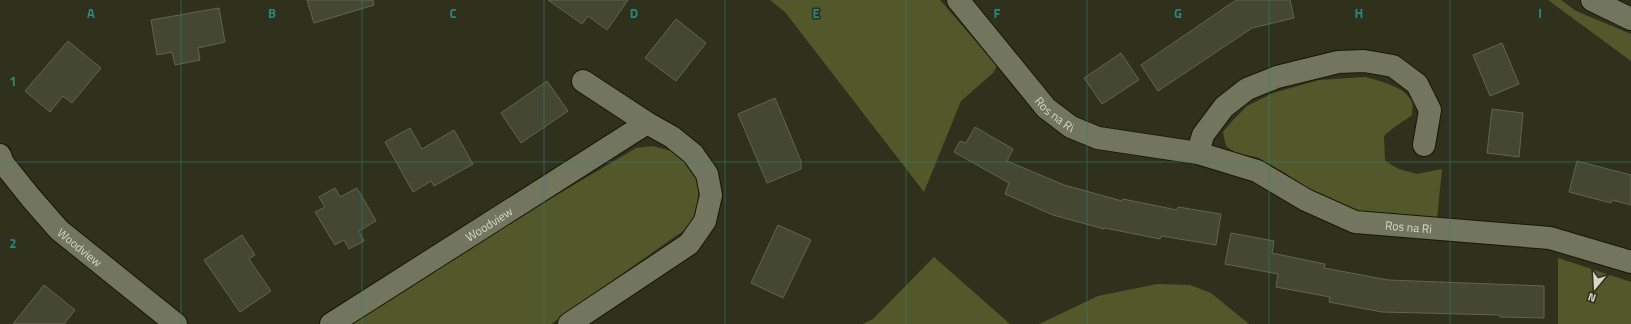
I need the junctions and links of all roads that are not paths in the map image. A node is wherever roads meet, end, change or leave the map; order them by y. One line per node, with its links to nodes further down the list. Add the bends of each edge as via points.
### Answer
1 (958, 0): 7 (street, Ros na Ri, via 1046,108 1071,127 1098,138)
2 (1592, 0): 3 (street)
3 (1631, 19)
4 (582, 81): 5 (street)
5 (647, 123): 11 (street, Woodview); 12 (street, via 672,137 693,154 707,174 711,195 705,222 689,244)
6 (1424, 145): 7 (street, via 1430,110 1417,84 1393,66 1364,61 1338,62 1277,77 1247,89 1224,107 1203,136)
7 (1198, 152): 9 (street, Ros na Ri, via 1257,171 1306,200 1355,222 1550,238)
8 (0, 155): 10 (street, Woodview, via 3,163 59,230)
9 (1631, 262)
10 (176, 324)
11 (331, 324)
12 (569, 324)

